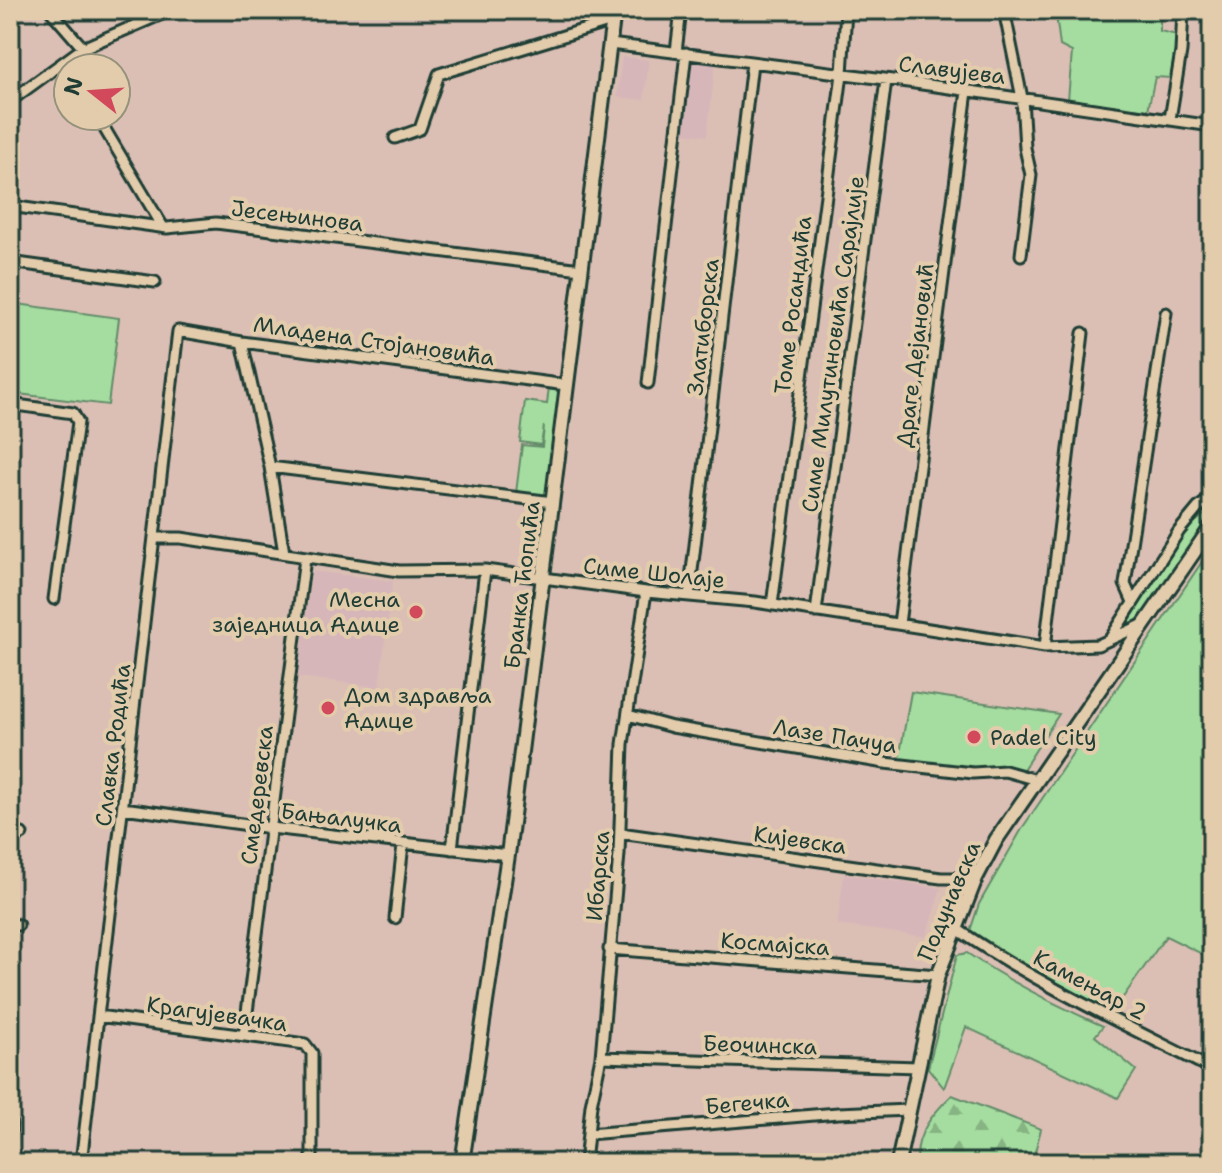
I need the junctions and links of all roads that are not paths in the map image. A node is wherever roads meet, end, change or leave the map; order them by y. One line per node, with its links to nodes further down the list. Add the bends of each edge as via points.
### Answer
1 (50, 10): 9 (street)
2 (171, 10): 9 (street)
3 (681, 10): 11 (street)
4 (846, 10): 13 (street, Томе Росандића)
5 (1004, 10): 17 (street)
6 (1183, 10): 19 (street)
7 (613, 16): 8 (street, Бранка Ћопића); 22 (street, via 439,74 420,129)
8 (610, 44): 11 (street, Славујева); 27 (street, Бранка Ћопића)
9 (83, 48): 10 (street)
10 (79, 52)
11 (681, 53): 12 (street, Славујева); 33 (street)
12 (752, 63): 13 (street, Славујева); 46 (street, Златиборска)
13 (842, 74): 15 (street, Славујева); 49 (street, Томе Росандића)
14 (52, 75): 18 (street)
15 (886, 80): 16 (street, Славујева); 50 (street, Симе Милутиновића Сарајлије)
16 (967, 91): 17 (street, Славујева); 51 (street, Драге Дејановић)
17 (1022, 98): 19 (street, Славујева); 25 (street, via 1031,175)
18 (10, 101)
19 (1170, 119): 20 (street, Славујева)
20 (1212, 126)
21 (107, 132): 24 (street)
22 (395, 138)
23 (10, 206): 24 (street, Јесењинова)
24 (163, 227): 27 (street, Јесењинова, via 216,223)
25 (1021, 255)
26 (10, 262): 28 (street)
27 (581, 269): 34 (street, Бранка Ћопића)
28 (155, 282)
29 (1166, 313): 48 (street, via 1125,584)
30 (178, 331): 32 (street, Младена Стојановића); 40 (street, Славка Родића)
31 (1083, 333): 54 (street)
32 (242, 342): 34 (street, Младена Стојановића); 36 (street)
33 (648, 383)
34 (566, 385): 38 (street, Бранка Ћопића)
35 (10, 406): 47 (street, via 73,413 78,422)
36 (270, 467): 38 (street); 41 (street)
37 (1212, 497): 48 (street, via 1179,531)
38 (553, 502): 44 (street, Бранка Ћопића)
39 (1212, 526): 52 (street, Подунавска)
40 (155, 538): 41 (street, Симе Шолаје); 57 (street, Славка Родића)
41 (284, 553): 42 (street, Симе Шолаје)
42 (305, 558): 43 (street, Симе Шолаје, via 418,573); 58 (street, Смедеревска)
43 (485, 570): 44 (street, Симе Шолаје); 63 (street)
44 (543, 579): 45 (street, Симе Шолаје); 64 (street, Бранка Ћопића)
45 (646, 592): 46 (street, Симе Шолаје); 55 (street, Ибарска)
46 (689, 596): 49 (street, Симе Шолаје)
47 (54, 599)
48 (1133, 602): 53 (street)
49 (772, 605): 50 (street, Симе Шолаје)
50 (816, 612): 51 (street, Симе Шолаје)
51 (899, 624): 54 (street, Симе Шолаје)
52 (1144, 624): 53 (street, Симе Шолаје); 56 (street, Подунавска)
53 (1110, 639): 54 (street, Симе Шолаје, via 1098,645)
54 (1045, 647)
55 (628, 715): 56 (street, Лазе Пачуа, via 885,763 973,773 1005,771); 60 (street, Ибарска)
56 (1037, 780): 65 (street, Подунавска)
57 (123, 808): 58 (street, Бањалучка); 70 (street, Славка Родића)
58 (271, 828): 62 (street, Бањалучка); 71 (street, Смедеревска)
59 (10, 832): 61 (street)
60 (620, 833): 65 (street, Кијевска, via 941,878); 68 (street, Ибарска)
61 (22, 834)
62 (403, 844): 63 (street, Бањалучка); 66 (street)
63 (452, 849): 64 (street, Бањалучка)
64 (508, 855): 81 (street, Бранка Ћопића)
65 (976, 878): 67 (street, Подунавска)
66 (395, 918)
67 (954, 927): 69 (street, Подунавска); 74 (street, Камењар 2, via 1072,998)
68 (609, 949): 69 (street, Космајска); 72 (street, Ибарска)
69 (938, 975): 73 (street, Подунавска)
70 (98, 1016): 71 (street, Крагујевачка); 79 (street, Славка Родића)
71 (244, 1036): 80 (street, Крагујевачка, via 305,1044 312,1053)
72 (601, 1057): 73 (street, Беочинска); 77 (street, Ибарска)
73 (918, 1067): 75 (street, Подунавска)
74 (1212, 1069)
75 (909, 1110): 77 (street, Бегечка); 83 (street, Подунавска)
76 (11, 1124): 78 (street)
77 (588, 1134): 82 (street, Ибарска)
78 (10, 1146)
79 (81, 1163)
80 (312, 1163)
81 (462, 1163)
82 (585, 1163)
83 (898, 1163)

